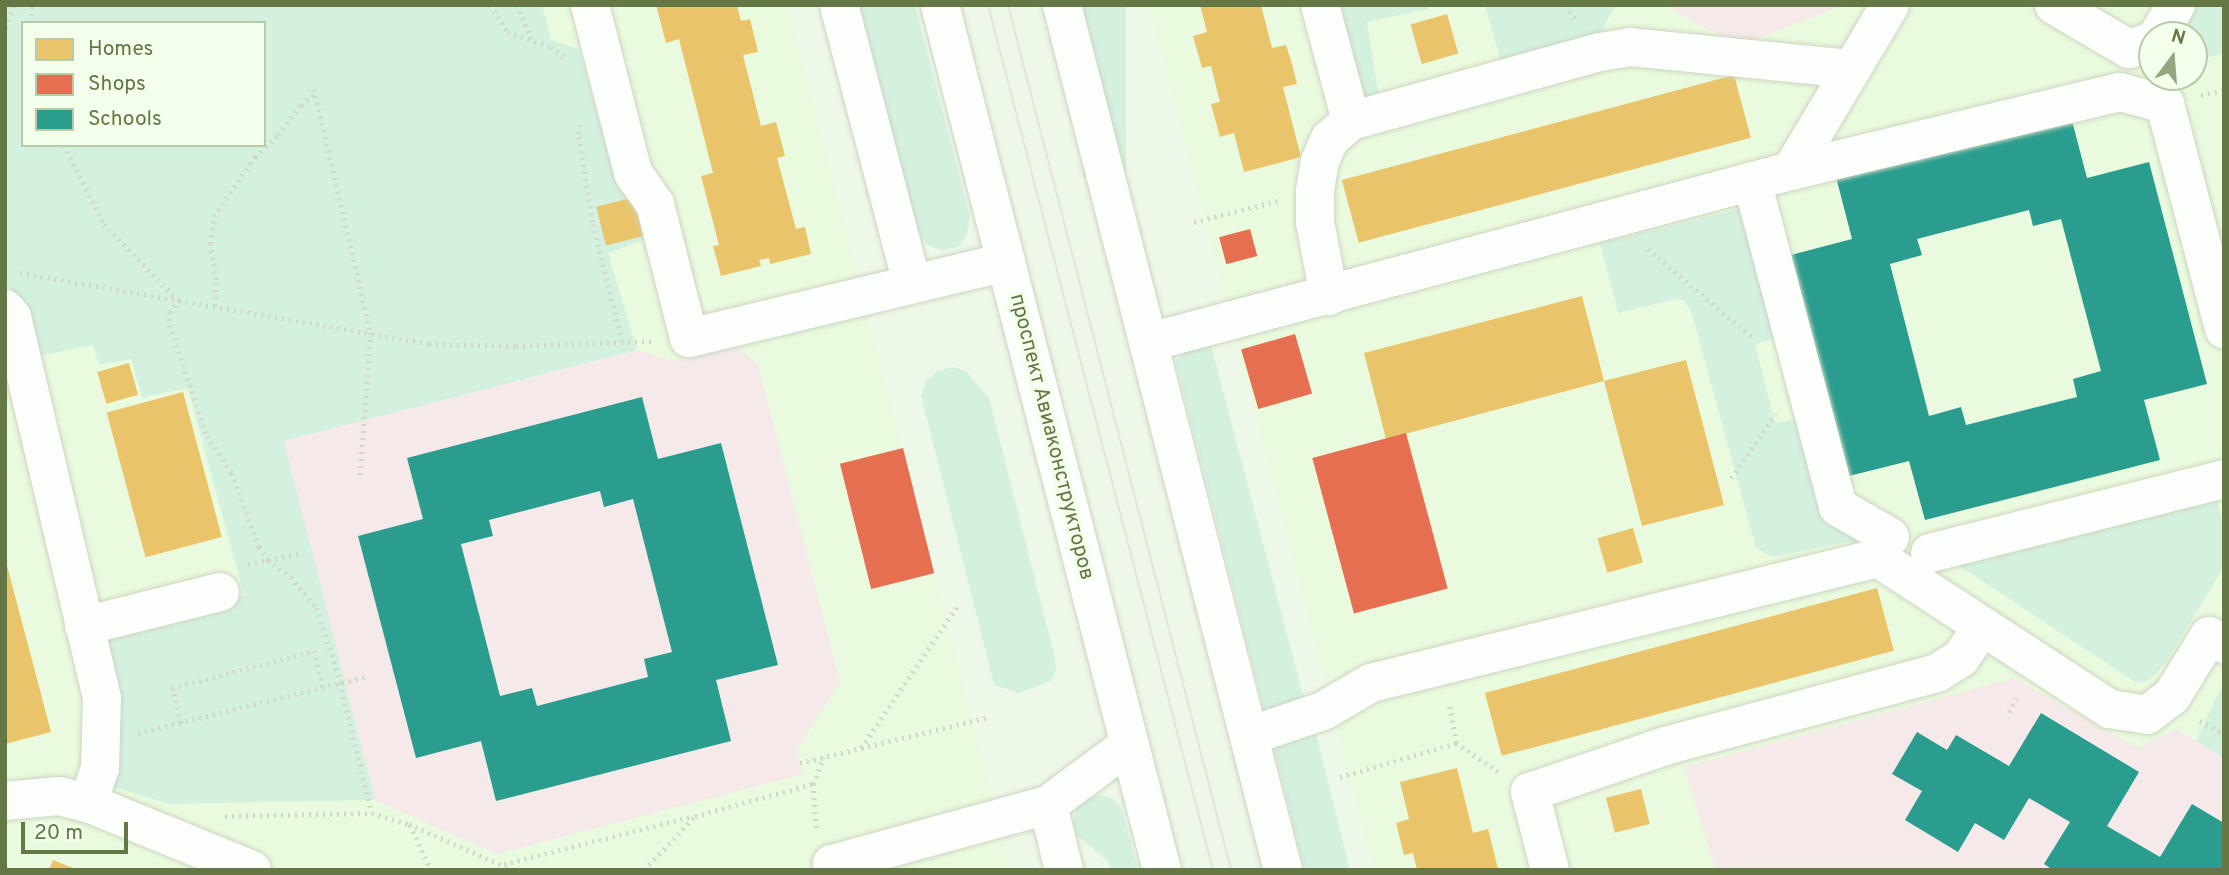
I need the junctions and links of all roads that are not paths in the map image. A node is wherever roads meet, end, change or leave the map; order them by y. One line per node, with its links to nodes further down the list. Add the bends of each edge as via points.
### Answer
1 (590, 5): 18 (street, via 633,173 655,204 689,338)
2 (839, 5): 18 (street)
3 (940, 5): 17 (street, проспект Авиаконструкторов)
4 (1062, 5): 22 (street)
5 (1320, 5): 14 (street)
6 (1890, 5): 12 (street)
7 (2054, 5): 10 (street)
8 (2176, 5): 9 (street)
9 (2163, 21)
10 (2138, 38)
11 (2138, 57): 13 (street)
12 (1851, 69): 14 (street, via 1605,44); 15 (street)
13 (2120, 92): 15 (street); 21 (street, via 2165,104)
14 (1351, 121): 19 (street, via 1330,139 1320,161 1315,191 1315,222)
15 (1791, 171): 16 (street)
16 (1752, 181): 19 (street); 24 (street, via 1838,507)
17 (1006, 262): 18 (street); 31 (street, проспект Авиаконструкторов)
18 (912, 284)
19 (1329, 296): 22 (street)
20 (5, 309): 27 (street, via 12,317)
21 (2224, 329)
22 (1150, 342): 30 (street)
23 (2224, 479): 25 (street)
24 (1890, 537)
25 (1930, 553)
26 (220, 592): 27 (street)
27 (84, 626): 33 (street, via 102,698 103,738 100,768)
28 (1981, 628): 29 (street, via 2110,709 2147,715 2172,696); 30 (street, via 1878,558 1371,683 1323,711); 40 (street, via 1961,657 1937,673 1665,746 1530,792)
29 (2219, 630)
30 (1249, 736): 39 (street)
31 (1130, 744): 34 (street); 38 (street, проспект Авиаконструкторов)
32 (5, 801): 33 (street, via 59,796)
33 (88, 803): 36 (street)
34 (1048, 806): 35 (street); 37 (street)
35 (825, 868)
36 (252, 870)
37 (1064, 870)
38 (1162, 870)
39 (1283, 870)
40 (1550, 870)

